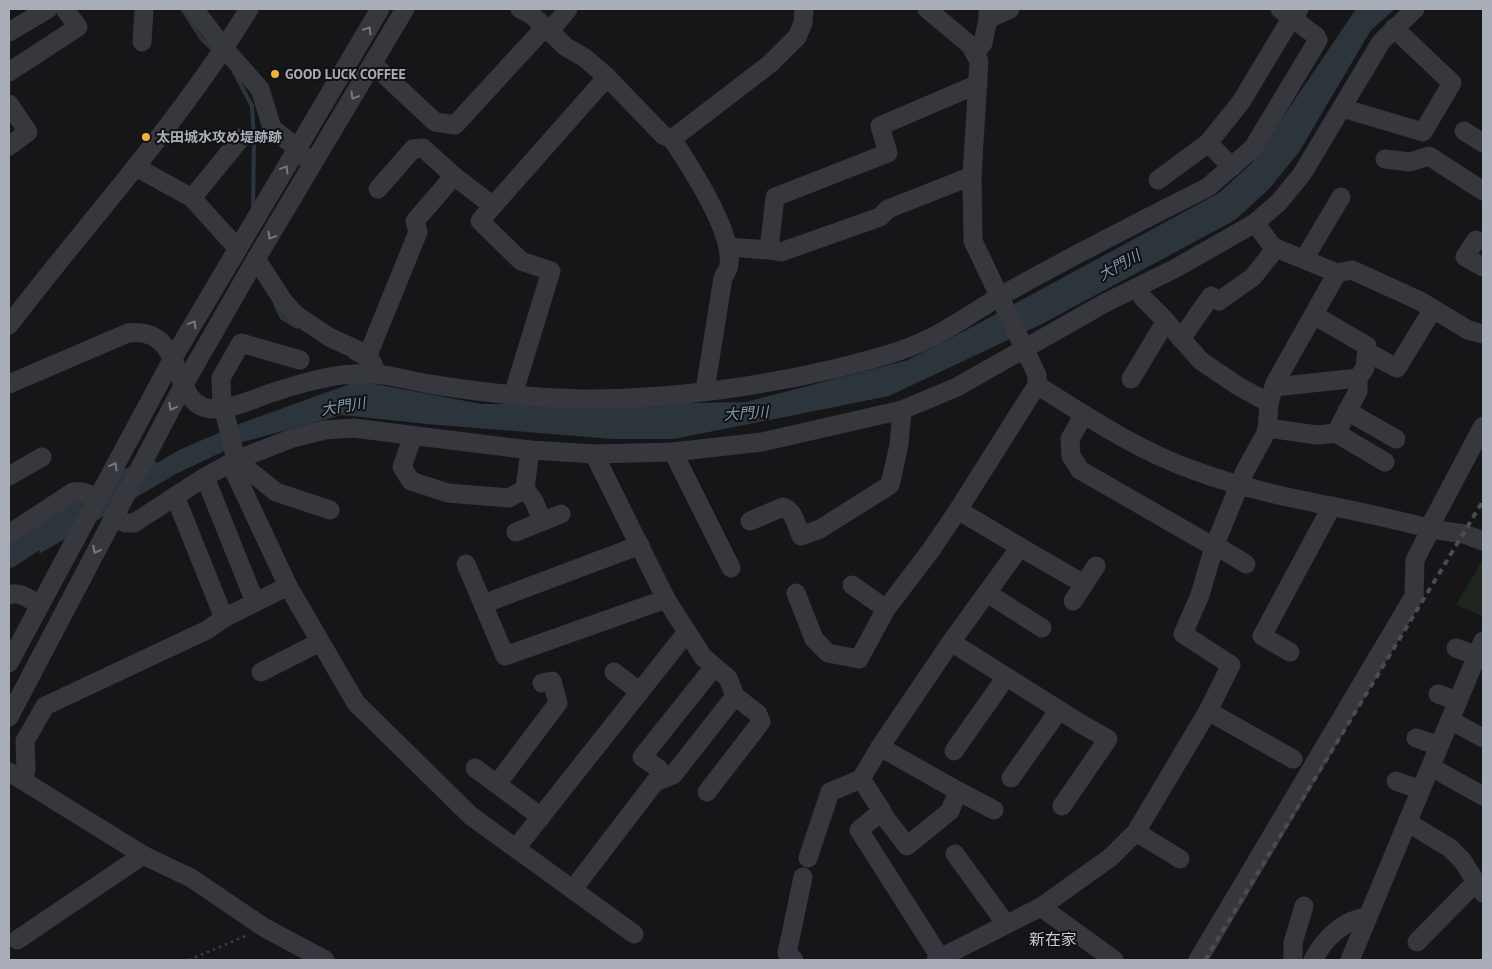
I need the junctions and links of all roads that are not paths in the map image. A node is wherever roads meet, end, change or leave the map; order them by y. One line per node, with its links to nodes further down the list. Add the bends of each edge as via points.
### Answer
1 (48, 9): 18 (street)
2 (65, 9): 23 (street, via 78,27)
3 (144, 9): 19 (street)
4 (194, 9): 20 (street)
5 (248, 9): 20 (street)
6 (380, 9): 36 (street, one-way to 6)
7 (405, 9): 22 (street)
8 (520, 9): 17 (street)
9 (568, 9): 17 (street)
10 (804, 9): 31 (street, via 798,37 771,63)
11 (927, 9): 21 (street, via 970,45)
12 (1010, 9): 15 (street)
13 (1414, 9): 16 (street)
14 (1290, 11): 32 (street, via 1241,102); 40 (street, via 1318,40 1253,148)
15 (988, 14): 21 (street, via 984,43)
16 (1394, 28): 27 (street, via 1381,42); 27 (street, via 1452,83 1423,132)
17 (547, 29): 24 (street); 28 (street, via 455,125)
18 (9, 32)
19 (142, 42)
20 (224, 48): 36 (street, via 260,89 272,128); 39 (street)
21 (975, 53): 25 (street, via 979,61)
22 (373, 64): 28 (street); 38 (street, one-way to 38)
23 (9, 72)
24 (607, 77): 31 (street, via 663,135); 48 (street)
25 (978, 84): 42 (street); 54 (street, via 880,126 888,153 775,197)
26 (9, 104): 34 (street, via 28,132)
27 (1342, 108): 49 (street, via 1302,174 1279,202)
28 (435, 122): 35 (street)
29 (1464, 131): 33 (street)
30 (241, 138): 47 (street)
31 (672, 139): 51 (street, via 694,173 723,230)
32 (1208, 143): 40 (street); 43 (street)
33 (1483, 143)
34 (9, 146)
35 (423, 148): 41 (street); 44 (street, via 413,149)
36 (298, 149): 38 (street); 53 (street, one-way to 36)
37 (1385, 159): 45 (street, via 1410,162 1429,156)
38 (312, 166): 56 (street, one-way to 56)
39 (136, 167): 47 (street); 64 (street)
40 (1232, 167): 60 (street, via 1208,187)
41 (454, 176): 48 (street); 69 (street, via 415,221 418,232)
42 (972, 176): 54 (street, via 888,209 880,218 781,252); 60 (street, via 973,241)
43 (1158, 180)
44 (378, 189)
45 (1483, 191)
46 (1341, 197): 55 (street)
47 (192, 198): 53 (street)
48 (493, 206): 79 (street, via 480,221 521,260 551,271)
49 (1255, 223): 52 (street); 59 (street)
50 (1476, 240): 57 (street, via 1465,257)
51 (728, 247): 54 (street); 78 (street, via 730,266 723,278)
52 (1276, 248): 55 (street); 66 (street, via 1253,277 1219,301 1211,296)
53 (238, 249): 70 (street, one-way to 53)
54 (769, 250)
55 (1304, 259): 58 (street)
56 (256, 260): 69 (street, via 295,314 329,336); 77 (street)
57 (1483, 267)
58 (1337, 273): 61 (street, via 1352,270); 62 (street)
59 (1136, 288): 63 (street); 67 (street)
60 (1001, 299): 67 (street); 78 (street, via 927,340 882,357 791,379)
61 (1433, 309): 65 (street, via 1468,330); 68 (street, via 1397,368)
62 (1314, 315): 68 (street, via 1367,346); 80 (street)
63 (1166, 321): 66 (street); 74 (street)
64 (10, 323)
65 (1483, 334)
66 (1181, 339): 80 (street, via 1201,361 1238,386)
67 (1023, 346): 76 (street, via 1037,375); 81 (street, via 956,387)
68 (1367, 352): 73 (street, via 1365,368)
69 (368, 354): 72 (street, via 374,363)
70 (172, 358): 75 (street, via 155,336 128,333); 77 (street); 101 (street, one-way to 70)
71 (300, 360): 83 (street, via 241,343 221,378)
72 (375, 373): 79 (street); 83 (street, via 349,374 288,387)
73 (1358, 378): 80 (street); 82 (street, via 1358,391)
74 (1131, 379)
75 (9, 384)
76 (1037, 385): 84 (street); 104 (street)
77 (183, 386): 83 (street, via 202,406); 106 (street, one-way to 106)
78 (705, 390): 79 (street, via 675,395 583,399)
79 (513, 395)
80 (1271, 395): 86 (street)
81 (902, 410): 91 (street, via 762,442); 107 (street, via 899,445 890,485 820,530 801,536 788,508 783,507)
82 (1348, 410): 87 (street); 89 (street)
83 (224, 413): 94 (street)
84 (1084, 414): 98 (street, via 1134,443 1192,470); 114 (street, via 1070,439 1071,456 1080,470)
85 (1483, 426): 109 (street)
86 (1267, 428): 87 (street, via 1317,435); 98 (street)
87 (1336, 433): 95 (street)
88 (413, 436): 90 (street); 94 (street, via 353,428 325,430); 99 (street, via 402,467 411,481 448,493 509,498)
89 (1396, 439)
90 (530, 450): 92 (street); 99 (street)
91 (673, 452): 92 (street); 119 (street)
92 (594, 454): 113 (street)
93 (42, 457): 96 (street)
94 (235, 458): 97 (street); 103 (street, via 276,492); 122 (street, via 235,473)
95 (1385, 462)
96 (9, 476)
97 (205, 477): 100 (street); 128 (street)
98 (1239, 485): 102 (street); 114 (street)
99 (524, 489): 108 (street, via 534,501)
100 (175, 496): 106 (street, via 134,523); 132 (street)
101 (96, 498): 111 (street, via 85,492 73,492); 129 (street)
102 (1332, 506): 109 (street); 139 (street, via 1262,636)
103 (330, 510)
104 (958, 510): 115 (street); 131 (street)
105 (561, 514): 108 (street)
106 (113, 517): 152 (street, one-way to 152)
107 (750, 521)
108 (542, 522): 110 (street)
109 (1430, 529): 112 (street, via 1464,534); 197 (street, via 1415,560 1414,596)
110 (516, 532)
111 (9, 534)
112 (1483, 541)
113 (640, 545): 126 (street); 130 (street)
114 (1214, 546): 117 (street); 151 (street, via 1200,595 1183,634 1232,665)
115 (1020, 548): 120 (street); 124 (street)
116 (466, 564): 130 (street)
117 (1246, 564)
118 (1096, 566): 120 (street)
119 (731, 568)
120 (1084, 584): 127 (street)
121 (852, 585): 131 (street)
122 (288, 586): 128 (street); 135 (street)
123 (796, 593): 131 (street, via 814,639 828,654 859,659)
124 (987, 593): 133 (street); 136 (street)
125 (9, 595): 129 (street, via 19,594)
126 (666, 599): 130 (street, via 505,656); 134 (street)
127 (1074, 601)
128 (255, 602): 132 (street)
129 (40, 604): 140 (street)
130 (483, 604)
131 (886, 609)
132 (224, 618): 162 (street, via 207,630 45,706 26,741 26,770)
133 (1042, 628)
134 (687, 632): 141 (street, via 703,657); 146 (street)
135 (320, 642): 142 (street); 178 (street, via 356,703 471,816)
136 (951, 642): 144 (street); 157 (street)
137 (1456, 648): 138 (street)
138 (1480, 648): 149 (street)
139 (1290, 652)
140 (9, 663)
141 (714, 667): 148 (street, via 728,678); 164 (street, via 642,757 659,769)
142 (261, 672)
143 (614, 672): 146 (street)
144 (1006, 677): 150 (street); 158 (street)
145 (542, 683): 167 (street, via 552,681 558,703)
146 (640, 692): 175 (street)
147 (1438, 694): 149 (street)
148 (735, 696): 164 (street, via 673,775); 170 (street, via 758,714 761,722)
149 (1458, 701): 153 (street)
150 (1059, 710): 163 (street); 172 (street, via 1108,739)
151 (1208, 711): 159 (street); 177 (street)
152 (9, 717)
153 (1450, 720): 155 (street); 156 (street)
154 (1416, 738): 156 (street)
155 (1483, 738)
156 (1439, 746): 160 (street)
157 (880, 747): 165 (street); 169 (street)
158 (954, 751)
159 (1293, 759)
160 (1431, 766): 168 (street); 171 (street)
161 (475, 768): 167 (street)
162 (16, 776): 180 (street)
163 (1011, 778)
164 (663, 779): 185 (street, via 655,782)
165 (861, 779): 174 (street); 181 (street, via 830,792)
166 (1396, 781): 168 (street)
167 (497, 784): 175 (street)
168 (1421, 790): 176 (street)
169 (958, 791): 173 (street); 174 (street, via 950,811 907,846)
170 (707, 792)
171 (1483, 796)
172 (1062, 806)
173 (994, 810)
174 (881, 812): 193 (street, via 859,830)
175 (541, 817): 178 (street)
176 (1407, 822): 184 (street, via 1450,848); 188 (street)
177 (1136, 832): 182 (street); 187 (street, via 1111,857)
178 (516, 848): 185 (street)
179 (955, 854): 189 (street)
180 (143, 856): 191 (street); 194 (street, via 191,878 265,928)
181 (808, 858)
182 (1180, 859)
183 (803, 877): 195 (street, via 787,953)
184 (1480, 888): 192 (street)
185 (573, 889): 190 (street)
186 (1304, 906): 198 (street, via 1294,942)
187 (1041, 907): 189 (street); 196 (street)
188 (1367, 917): 199 (street, via 1341,926); 200 (street)
189 (1006, 924): 193 (street)
190 (634, 934)
191 (17, 940)
192 (1417, 942)
193 (938, 959)
194 (325, 960)
195 (794, 960)
196 (1114, 960)
197 (1198, 960)
198 (1293, 960)
199 (1313, 960)
200 (1350, 960)

